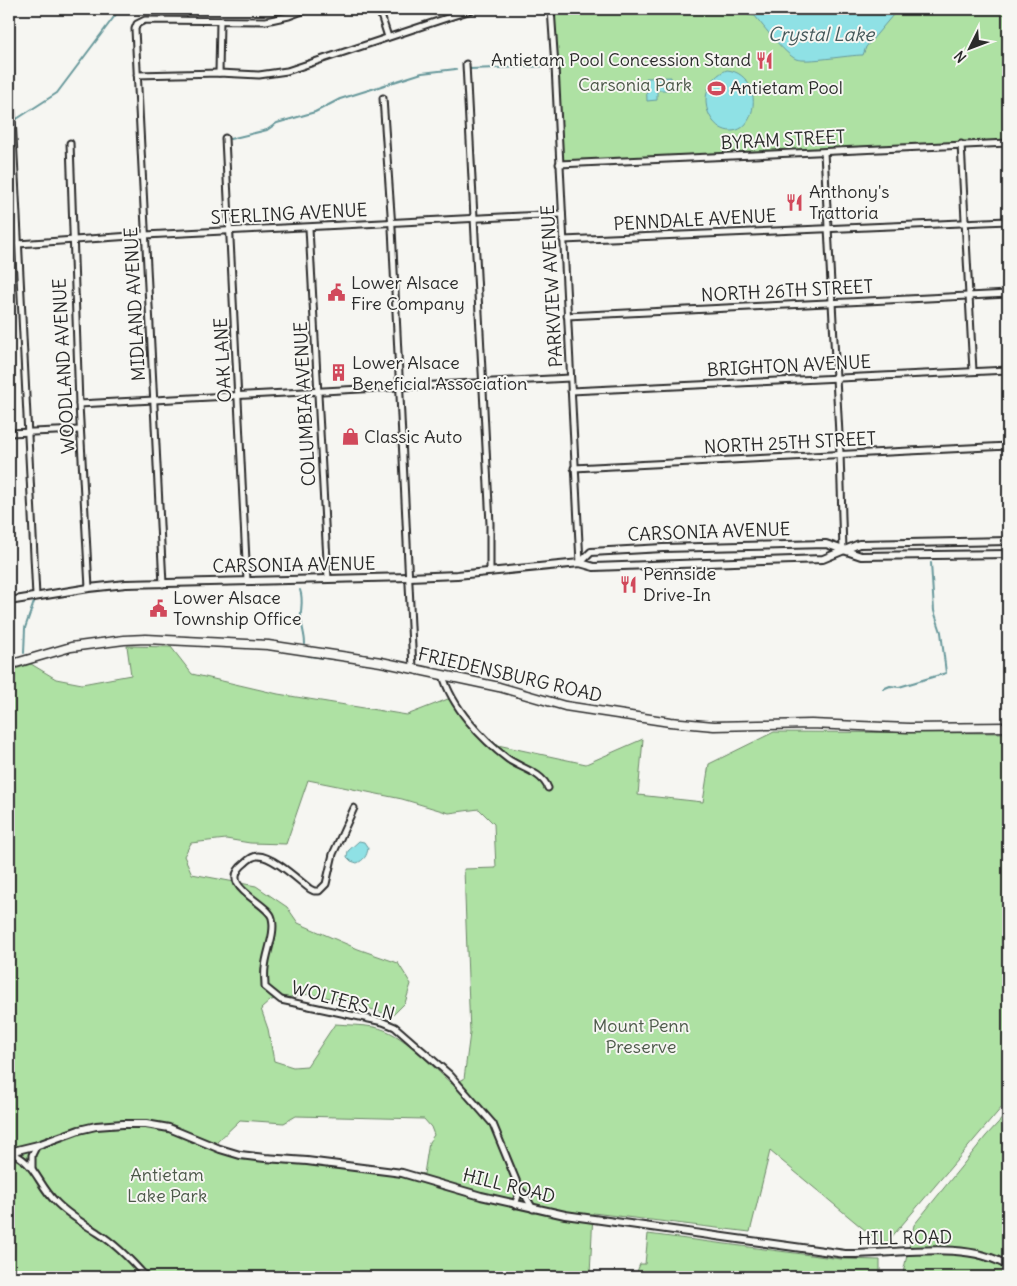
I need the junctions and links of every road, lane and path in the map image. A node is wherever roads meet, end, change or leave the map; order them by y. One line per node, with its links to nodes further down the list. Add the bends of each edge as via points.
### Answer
1 (308, 9): 5 (street, via 266,21)
2 (379, 9): 6 (street)
3 (474, 9): 6 (street)
4 (551, 9): 17 (street, PARKVIEW AVENUE)
5 (220, 21): 9 (street); 10 (street, MIDLAND AVENUE, via 145,20 138,24 135,36)
6 (388, 37): 9 (street, via 287,72 259,75)
7 (9, 56): 20 (street)
8 (466, 64): 21 (street)
9 (220, 73): 10 (street)
10 (137, 75): 28 (street, MIDLAND AVENUE)
11 (383, 98): 23 (street)
12 (225, 138): 27 (street, OAK LANE)
13 (70, 143): 29 (street, WOODLAND AVENUE)
14 (1008, 143): 15 (street, BYRAM STREET)
15 (961, 144): 16 (street, BYRAM STREET); 24 (street)
16 (824, 152): 17 (street, BYRAM STREET); 26 (street)
17 (559, 164): 18 (street, PARKVIEW AVENUE)
18 (562, 214): 21 (street, STERLING AVENUE); 30 (street, PARKVIEW AVENUE)
19 (9, 218): 20 (street)
20 (16, 218): 31 (street)
21 (475, 218): 23 (street, STERLING AVENUE); 40 (street)
22 (1008, 220): 24 (street, PENNDALE AVENUE)
23 (391, 222): 25 (street, STERLING AVENUE); 41 (street)
24 (965, 223): 26 (street, PENNDALE AVENUE); 33 (street)
25 (309, 228): 27 (street, STERLING AVENUE); 42 (street, COLUMBIA AVENUE)
26 (828, 228): 30 (street, PENNDALE AVENUE); 34 (street)
27 (230, 231): 28 (street, STERLING AVENUE); 44 (street, OAK LANE)
28 (146, 235): 29 (street, STERLING AVENUE); 45 (street, MIDLAND AVENUE)
29 (72, 240): 31 (street, STERLING AVENUE); 46 (street, WOODLAND AVENUE)
30 (563, 240): 35 (street, PARKVIEW AVENUE)
31 (18, 244): 48 (street)
32 (1008, 294): 33 (street, NORTH 26TH STREET)
33 (969, 296): 34 (street, NORTH 26TH STREET); 37 (street)
34 (832, 302): 35 (street, NORTH 26TH STREET); 39 (street)
35 (567, 316): 38 (street, PARKVIEW AVENUE)
36 (1008, 370): 37 (street, BRIGHTON AVENUE)
37 (973, 371): 39 (street, BRIGHTON AVENUE)
38 (570, 378): 40 (street); 43 (street, PARKVIEW AVENUE)
39 (836, 378): 43 (street, BRIGHTON AVENUE); 51 (street)
40 (483, 382): 41 (street); 57 (street)
41 (400, 387): 42 (street); 58 (street)
42 (318, 391): 44 (street); 59 (street, COLUMBIA AVENUE)
43 (571, 391): 52 (street, PARKVIEW AVENUE)
44 (238, 396): 45 (street); 60 (street, OAK LANE)
45 (153, 400): 46 (street); 61 (street, MIDLAND AVENUE)
46 (79, 404): 47 (street, WOODLAND AVENUE)
47 (80, 430): 48 (street); 62 (street, WOODLAND AVENUE)
48 (27, 432): 49 (street); 63 (street)
49 (9, 433)
50 (1008, 446): 51 (street, NORTH 25TH STREET)
51 (840, 453): 52 (street, NORTH 25TH STREET); 54 (street)
52 (574, 468): 56 (street, PARKVIEW AVENUE)
53 (1008, 541): 54 (street, CARSONIA AVENUE, via 859,544)
54 (843, 550): 55 (street, CARSONIA AVENUE, via 861,556); 56 (street, CARSONIA AVENUE, via 823,559 594,567); 56 (street, CARSONIA AVENUE, via 826,544 663,548 590,552)
55 (1008, 554)
56 (580, 562): 57 (street, CARSONIA AVENUE)
57 (490, 572): 58 (street, CARSONIA AVENUE)
58 (409, 578): 59 (street, CARSONIA AVENUE); 66 (street)
59 (328, 579): 60 (street, CARSONIA AVENUE)
60 (247, 581): 61 (street, CARSONIA AVENUE)
61 (163, 584): 62 (street, CARSONIA AVENUE)
62 (89, 588): 63 (street, CARSONIA AVENUE)
63 (36, 596): 64 (street, CARSONIA AVENUE)
64 (9, 601)
65 (9, 665): 66 (main road, FRIEDENSBURG ROAD, via 89,644 146,639 268,645)
66 (413, 668): 67 (main road, FRIEDENSBURG ROAD)
67 (442, 674): 68 (main road, FRIEDENSBURG ROAD, via 565,706 620,716 714,726); 69 (street, via 445,685 481,736 510,760 541,778)
68 (1008, 727)
69 (548, 788)
70 (354, 808): 74 (street, WOLTERS LN, via 333,854 326,884 319,890 310,889 263,857 250,858 237,872 240,888 272,918 265,987 281,1000 395,1027 450,1075 493,1124)
71 (38, 1145): 72 (street, HILL ROAD); 73 (street, via 32,1155); 75 (street, HILL ROAD, via 96,1126 146,1124 168,1128 240,1154 402,1173)
72 (9, 1152): 73 (street, via 23,1158)
73 (32, 1168): 78 (street, via 55,1202 111,1242)
74 (520, 1190): 75 (street); 76 (street)
75 (515, 1205): 76 (street, HILL ROAD)
76 (533, 1209): 77 (street, HILL ROAD, via 845,1254 959,1251 991,1258)
77 (1008, 1266)
78 (146, 1277)

